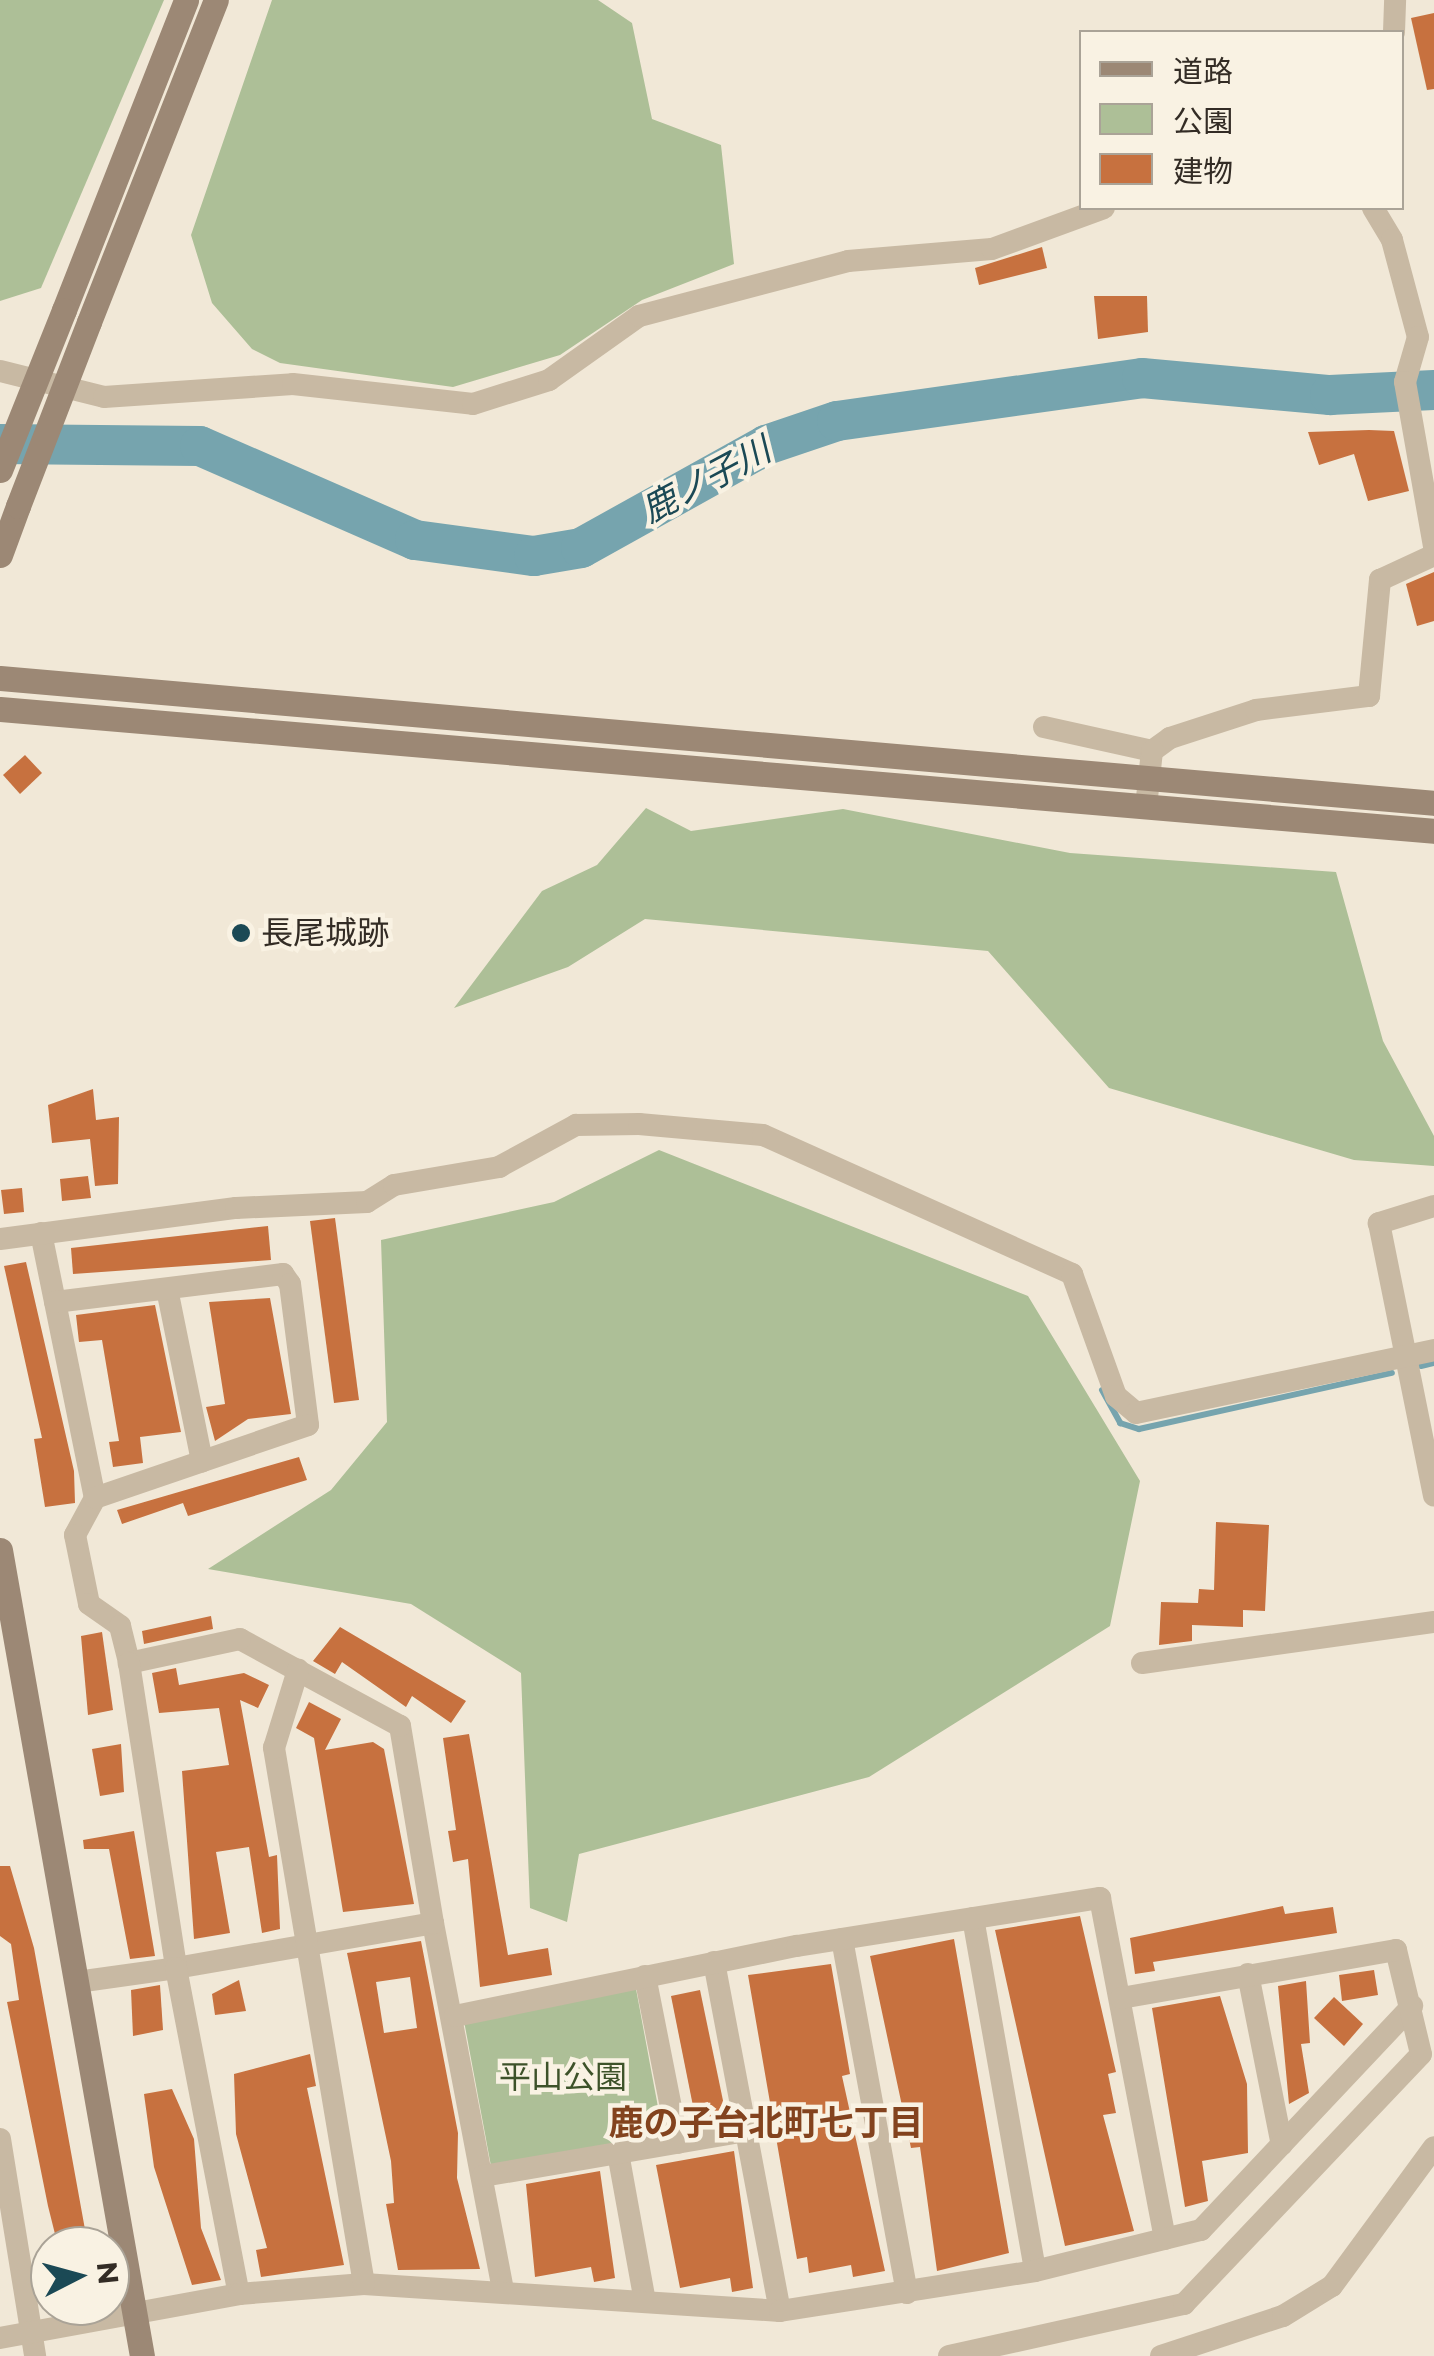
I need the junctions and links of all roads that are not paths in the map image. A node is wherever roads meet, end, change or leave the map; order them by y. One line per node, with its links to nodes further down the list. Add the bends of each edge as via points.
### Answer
1 (186, 0): 8 (street, bridge)
2 (216, 0): 10 (street, bridge)
3 (1395, 0): 4 (street)
4 (1394, 30)
5 (1099, 210): 7 (street, via 992,249 848,261 639,316 549,380 474,404 292,384 104,397)
6 (1374, 210): 9 (street, via 1392,240 1418,337 1404,382 1412,459)
7 (0, 371)
8 (0, 470)
9 (1434, 542): 14 (street, via 1380,580 1369,696 1256,710)
10 (0, 555)
11 (0, 678): 15 (street)
12 (0, 709): 17 (street)
13 (1044, 727): 14 (street)
14 (1152, 751): 15 (street)
15 (1149, 780): 16 (street); 17 (street)
16 (1434, 803)
17 (1146, 807): 18 (street)
18 (1434, 831)
19 (1434, 1206): 25 (street, via 1379,1223)
20 (41, 1233): 21 (street); 23 (street); 25 (street, via 367,1202 394,1184 498,1167 576,1124 763,1135 1072,1274 1116,1396 1136,1413)
21 (0, 1239)
22 (167, 1289): 23 (street); 26 (street); 26 (street, via 283,1274 290,1284 308,1425)
23 (55, 1302): 28 (street)
24 (1434, 1350): 25 (street)
25 (1407, 1356): 27 (street)
26 (202, 1462): 28 (street)
27 (1434, 1496)
28 (95, 1498): 31 (street, via 75,1536 89,1604 120,1626)
29 (1, 1564): 42 (street)
30 (1434, 1622): 32 (street)
31 (129, 1663): 33 (street, via 240,1639); 39 (street)
32 (1142, 1663)
33 (298, 1670): 35 (street, via 400,1726); 37 (street, via 274,1748)
34 (973, 1918): 36 (street); 43 (street, via 1100,1898); 54 (street)
35 (433, 1922): 37 (street); 45 (street)
36 (842, 1939): 38 (street); 58 (street)
37 (305, 1944): 39 (street); 55 (street)
38 (714, 1962): 41 (street); 46 (street)
39 (176, 1968): 42 (street); 57 (street)
40 (1248, 1974): 43 (street); 44 (street, via 1396,1950); 49 (street)
41 (646, 1976): 45 (street); 48 (street)
42 (77, 1982): 61 (street)
43 (1120, 1998): 53 (street)
44 (1412, 2006): 49 (street); 66 (street, via 1422,2054 1184,2304)
45 (455, 2016): 52 (street)
46 (746, 2131): 48 (street); 60 (street)
47 (0, 2139): 62 (street)
48 (678, 2143): 51 (street)
49 (1282, 2145): 53 (street, via 1201,2230)
50 (1434, 2146): 67 (street, via 1332,2286 1283,2316)
51 (618, 2153): 52 (street); 59 (street)
52 (483, 2176): 56 (street)
53 (1165, 2238): 54 (street)
54 (1035, 2271): 58 (street)
55 (364, 2284): 56 (street); 57 (street)
56 (502, 2286): 59 (street)
57 (239, 2294): 61 (street)
58 (907, 2294): 60 (street)
59 (644, 2296): 60 (street)
60 (780, 2311)
61 (134, 2315): 62 (street); 65 (street)
62 (31, 2332): 63 (street); 64 (street)
63 (0, 2338)
64 (35, 2356)
65 (142, 2356)
66 (949, 2356)
67 (1161, 2356)

